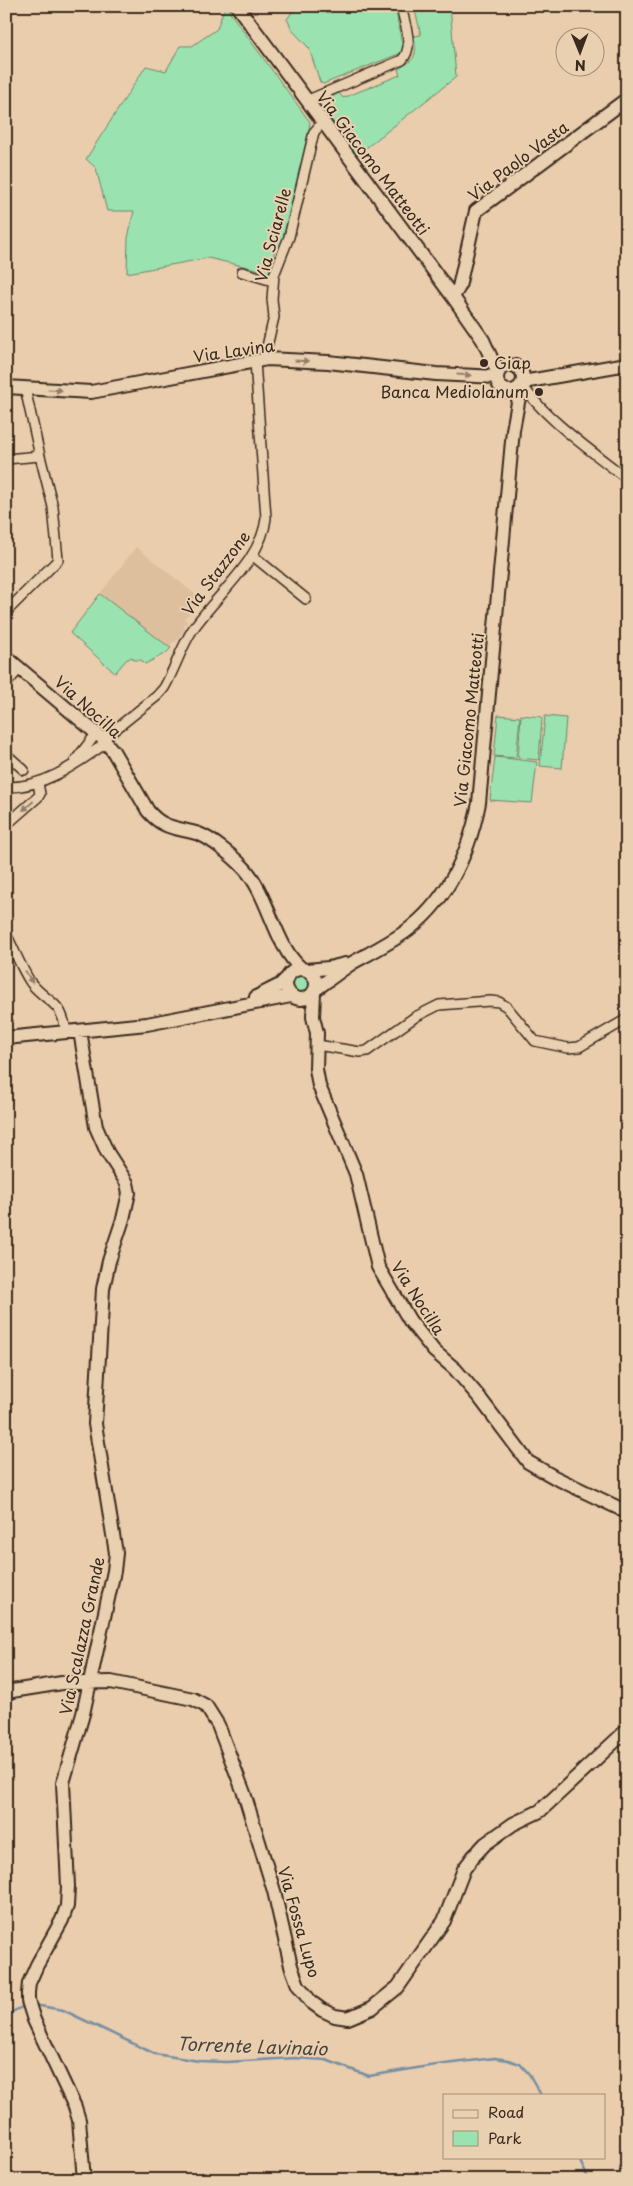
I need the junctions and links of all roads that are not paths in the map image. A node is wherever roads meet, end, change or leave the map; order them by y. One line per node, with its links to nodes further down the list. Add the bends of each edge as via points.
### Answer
1 (237, 6): 4 (street, Via Giacomo Matteotti)
2 (401, 6): 4 (street, via 409,48 402,60)
3 (627, 99): 8 (street, Via Paolo Vasta, via 476,211)
4 (306, 101): 5 (street, Via Giacomo Matteotti)
5 (323, 122): 7 (street, Via Sciarelle, via 314,132 289,237); 8 (street, Via Giacomo Matteotti)
6 (242, 272): 7 (street)
7 (273, 281): 10 (street, Via Sciarelle, via 274,317)
8 (453, 297): 9 (street, Via Giacomo Matteotti)
9 (483, 340): 12 (street); 13 (street)
10 (259, 360): 13 (street, Via Lavina, one-way to 13, via 328,362); 15 (street, Via Lavina, one-way to 10, via 91,392); 20 (street, Via Stazzone, via 266,518 262,538)
11 (627, 364): 12 (street, via 550,376)
12 (520, 377): 13 (street, via 505,366); 13 (street, Via Lavina, via 512,391); 16 (street); 19 (street, via 528,392 564,428)
13 (499, 379): 16 (street, via 511,406)
14 (6, 387): 15 (street, Via Lavina)
15 (25, 388): 17 (street)
16 (513, 430): 35 (street, Via Giacomo Matteotti, via 479,803 470,841 447,888 427,912 406,932)
17 (40, 456): 18 (street); 22 (street, via 53,507 58,560)
18 (6, 459)
19 (627, 479)
20 (252, 555): 21 (street); 26 (street, Via Stazzone, via 193,629 164,688)
21 (306, 599)
22 (6, 612)
23 (6, 657): 24 (street, Via Nocilla)
24 (19, 669): 25 (street); 26 (street, Via Nocilla)
25 (6, 684)
26 (102, 738): 28 (street); 28 (street); 34 (street, Via Nocilla, via 114,751 154,818 167,826 205,837 250,874)
27 (6, 754): 29 (street)
28 (71, 766): 30 (street)
29 (24, 770)
30 (38, 783): 31 (street); 32 (street, one-way to 32, via 38,797)
31 (6, 787)
32 (6, 825)
33 (6, 934): 44 (street, one-way to 44, via 31,982 60,1011)
34 (292, 958): 36 (street, Via Nocilla); 37 (street)
35 (355, 962): 36 (street); 38 (street)
36 (304, 969): 37 (street); 38 (street, via 316,980)
37 (288, 976): 39 (street, via 287,991); 40 (street, via 266,992)
38 (315, 991): 39 (street, via 309,998); 41 (street, Via Nocilla)
39 (294, 998): 40 (street); 41 (street)
40 (229, 1008): 43 (street, via 147,1024)
41 (313, 1017): 46 (street, Via Nocilla)
42 (627, 1019): 46 (street, via 580,1046 568,1048 535,1041 514,1014 499,1002 457,1002 439,1005 415,1017 366,1050 352,1052)
43 (80, 1031): 44 (street); 48 (street, Via Scalazza Grande, via 96,1127 127,1183 128,1193 104,1289 95,1424 116,1553)
44 (66, 1032): 45 (street)
45 (6, 1038)
46 (317, 1045): 47 (street, Via Nocilla, via 319,1086 356,1174 378,1268 418,1334 479,1396 528,1462)
47 (627, 1512)
48 (90, 1681): 49 (street, Via Fossa Lupo); 50 (street, Via Fossa Lupo, via 141,1687 193,1699 213,1714 244,1793 298,1985 322,2010 348,2018 372,2008 398,1987 444,1921 464,1869 485,1844 512,1824 540,1811); 51 (street, Via Scalazza Grande, via 63,1783 67,1906 37,1964 28,1993 34,2020 79,2120)
49 (6, 1692)
50 (627, 1730)
51 (84, 2180)

